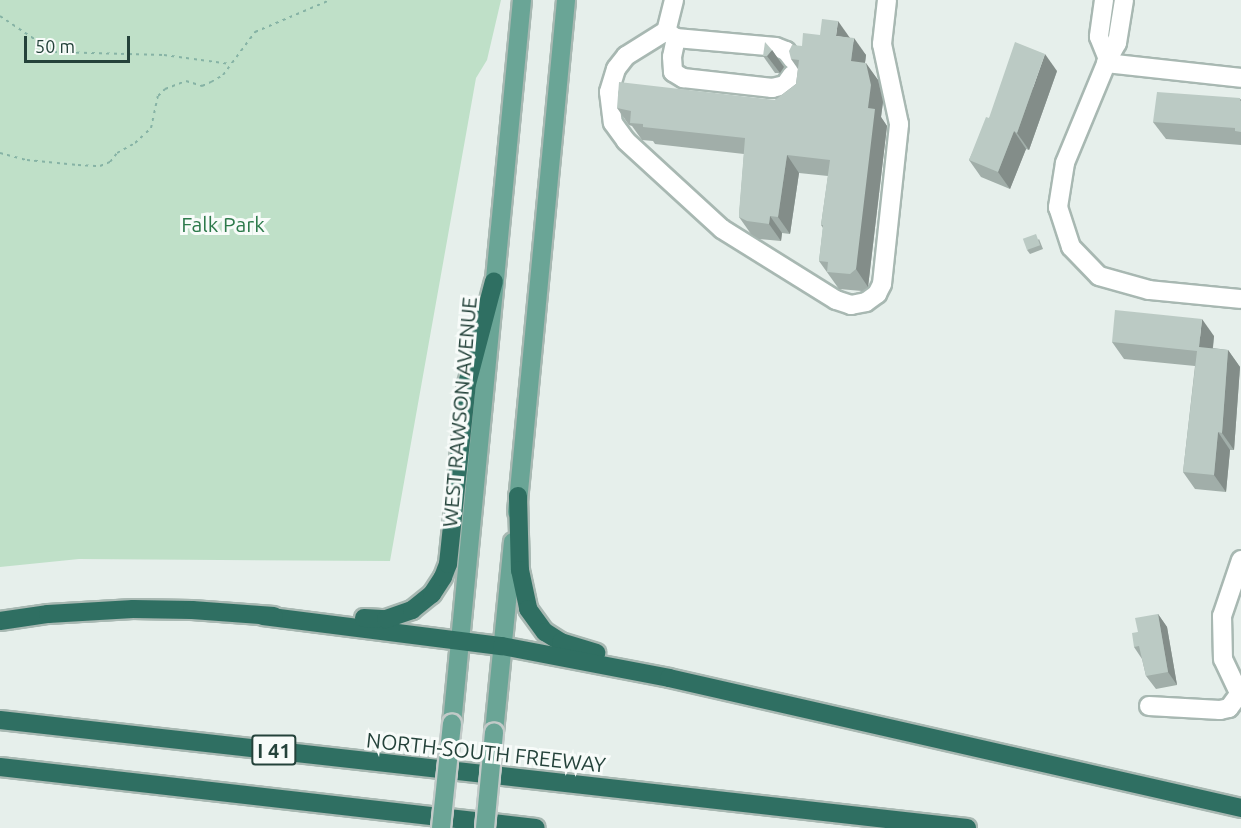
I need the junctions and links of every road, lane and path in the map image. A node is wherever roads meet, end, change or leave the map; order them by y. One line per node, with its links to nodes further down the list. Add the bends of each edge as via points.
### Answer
1 (330, 0): 11 (path, via 255,32)
2 (522, 0): 14 (main road, WEST RAWSON AVENUE)
3 (566, 0): 16 (main road)
4 (674, 0): 9 (street)
5 (887, 0): 9 (street, via 882,44 899,124 882,284 866,302 851,305 836,300 722,229 626,141 613,123 609,92 616,69 626,56)
6 (1104, 0): 10 (street, via 1099,37)
7 (1124, 0): 10 (street, via 1117,43)
8 (0, 16): 11 (path, via 54,52 164,56)
9 (671, 34): 9 (street, via 776,47 786,51 792,68 785,85 772,88 683,78 673,72)
10 (1107, 61): 12 (street); 15 (street, via 1065,163 1058,207 1071,247 1099,276 1149,290)
11 (230, 64): 13 (path, via 223,75 202,86 186,81 165,89 158,96 151,128 100,166 27,160)
12 (1241, 78)
13 (0, 153)
14 (494, 281): 18 (highway, via 467,384 448,564 438,585 412,610 386,619); 20 (main road, WEST RAWSON AVENUE)
15 (1241, 299)
16 (518, 496): 21 (main road); 22 (highway, via 520,570 528,609 535,622 561,642)
17 (1241, 560): 23 (street, via 1222,616 1223,659)
18 (263, 616): 19 (highway, via 133,609); 20 (highway)
19 (0, 621)
20 (460, 640): 21 (highway); 28 (main road, WEST RAWSON AVENUE, bridge)
21 (502, 646): 22 (highway); 29 (main road, bridge)
22 (669, 678): 27 (highway)
23 (1240, 695): 24 (street, via 1229,708 1220,710)
24 (1149, 706)
25 (0, 720): 31 (highway, NORTH-SOUTH FREEWAY / I 41)
26 (0, 767): 30 (highway, I 41)
27 (1241, 808)
28 (441, 828)
29 (485, 828)
30 (536, 828)
31 (967, 828)

